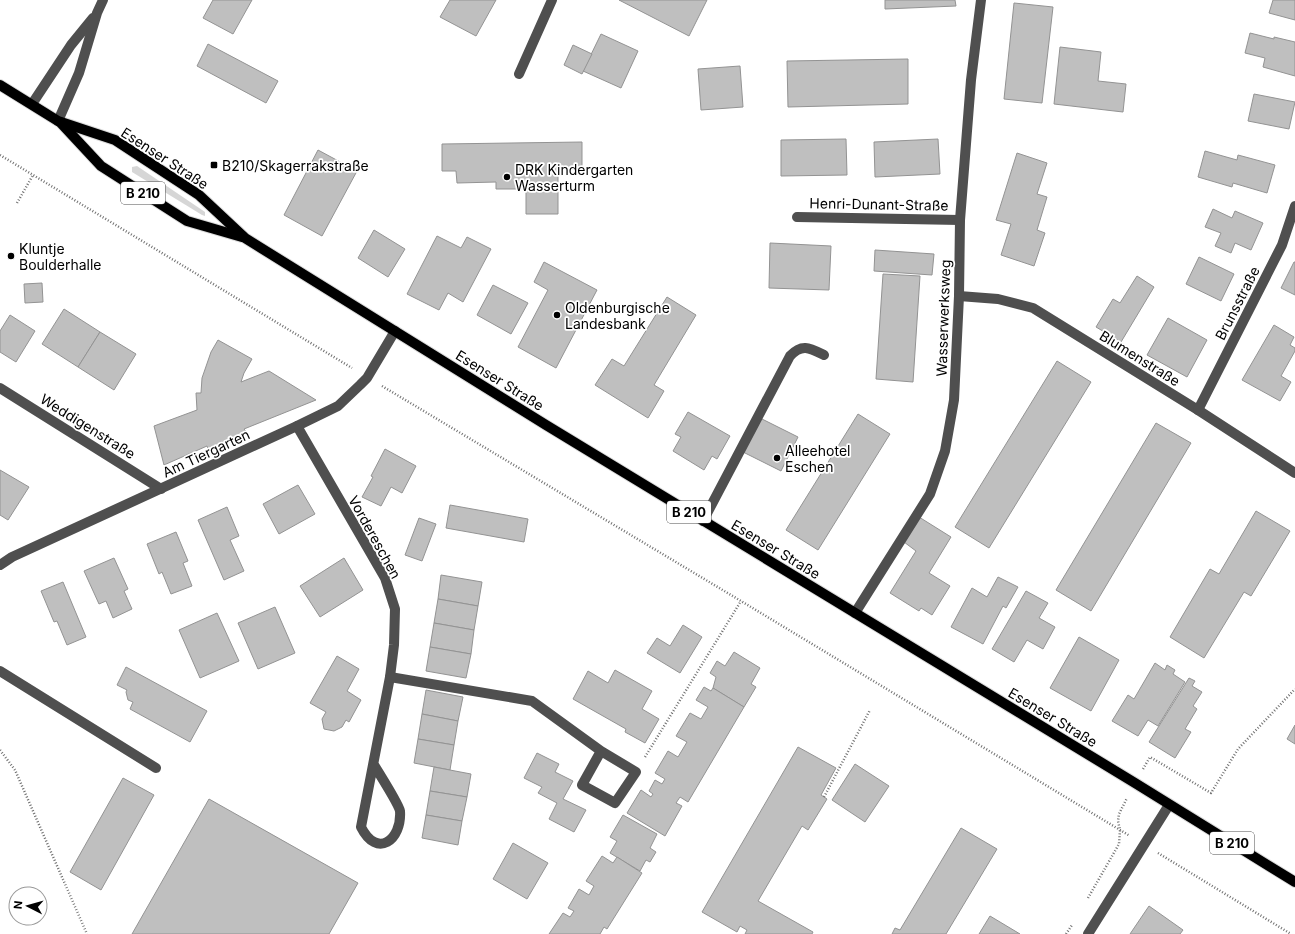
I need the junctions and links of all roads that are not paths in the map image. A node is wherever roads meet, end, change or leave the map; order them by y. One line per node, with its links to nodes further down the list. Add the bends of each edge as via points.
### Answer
1 (104, 0): 4 (street)
2 (552, 0): 5 (street)
3 (981, 0): 11 (street, Wasserwerksweg, via 971,80)
4 (97, 13): 7 (street, via 71,45); 8 (street, via 79,73)
5 (519, 74)
6 (0, 85): 7 (main road, Esenser Straße / B 210)
7 (32, 104): 8 (main road, Esenser Straße / B 210)
8 (58, 121): 12 (main road, Esenser Straße / B 210, via 114,140 199,195); 12 (main road, Esenser Straße / B 210, via 101,166 187,221)
9 (1295, 206): 17 (street, Brunsstraße, via 1282,245)
10 (797, 217): 11 (street, Henri-Dunant-Straße)
11 (960, 220): 13 (street, Wasserwerksweg)
12 (245, 238): 14 (main road, Esenser Straße / B 210)
13 (959, 296): 17 (street, Blumenstraße, via 998,299 1033,308); 23 (street, Wasserwerksweg, via 954,400 945,451 930,494)
14 (395, 331): 18 (street, Am Tiergarten, via 367,378 338,406); 21 (main road, Esenser Straße / B 210)
15 (824, 356): 21 (street, via 812,349 801,348 790,356)
16 (0, 388): 20 (street, Weddigenstraße)
17 (1198, 410): 19 (street, Blumenstraße)
18 (297, 426): 20 (street, Am Tiergarten); 25 (street, Vordereschen, via 385,578 395,609)
19 (1295, 473)
20 (161, 489): 22 (street, Am Tiergarten, via 12,557)
21 (703, 521): 23 (main road, Esenser Straße / B 210)
22 (0, 565)
23 (854, 613): 29 (main road, Esenser Straße / B 210)
24 (0, 671): 28 (street)
25 (390, 677): 26 (street, via 532,701); 27 (street, Vordereschen)
26 (601, 751): 26 (street, via 636,772 615,803 582,785)
27 (374, 765): 27 (street, Vordereschen, via 361,827 366,837 375,843 386,843 395,836 400,810)
28 (156, 768)
29 (1169, 805): 30 (main road, Esenser Straße / B 210); 31 (street)
30 (1295, 882)
31 (1088, 934)

